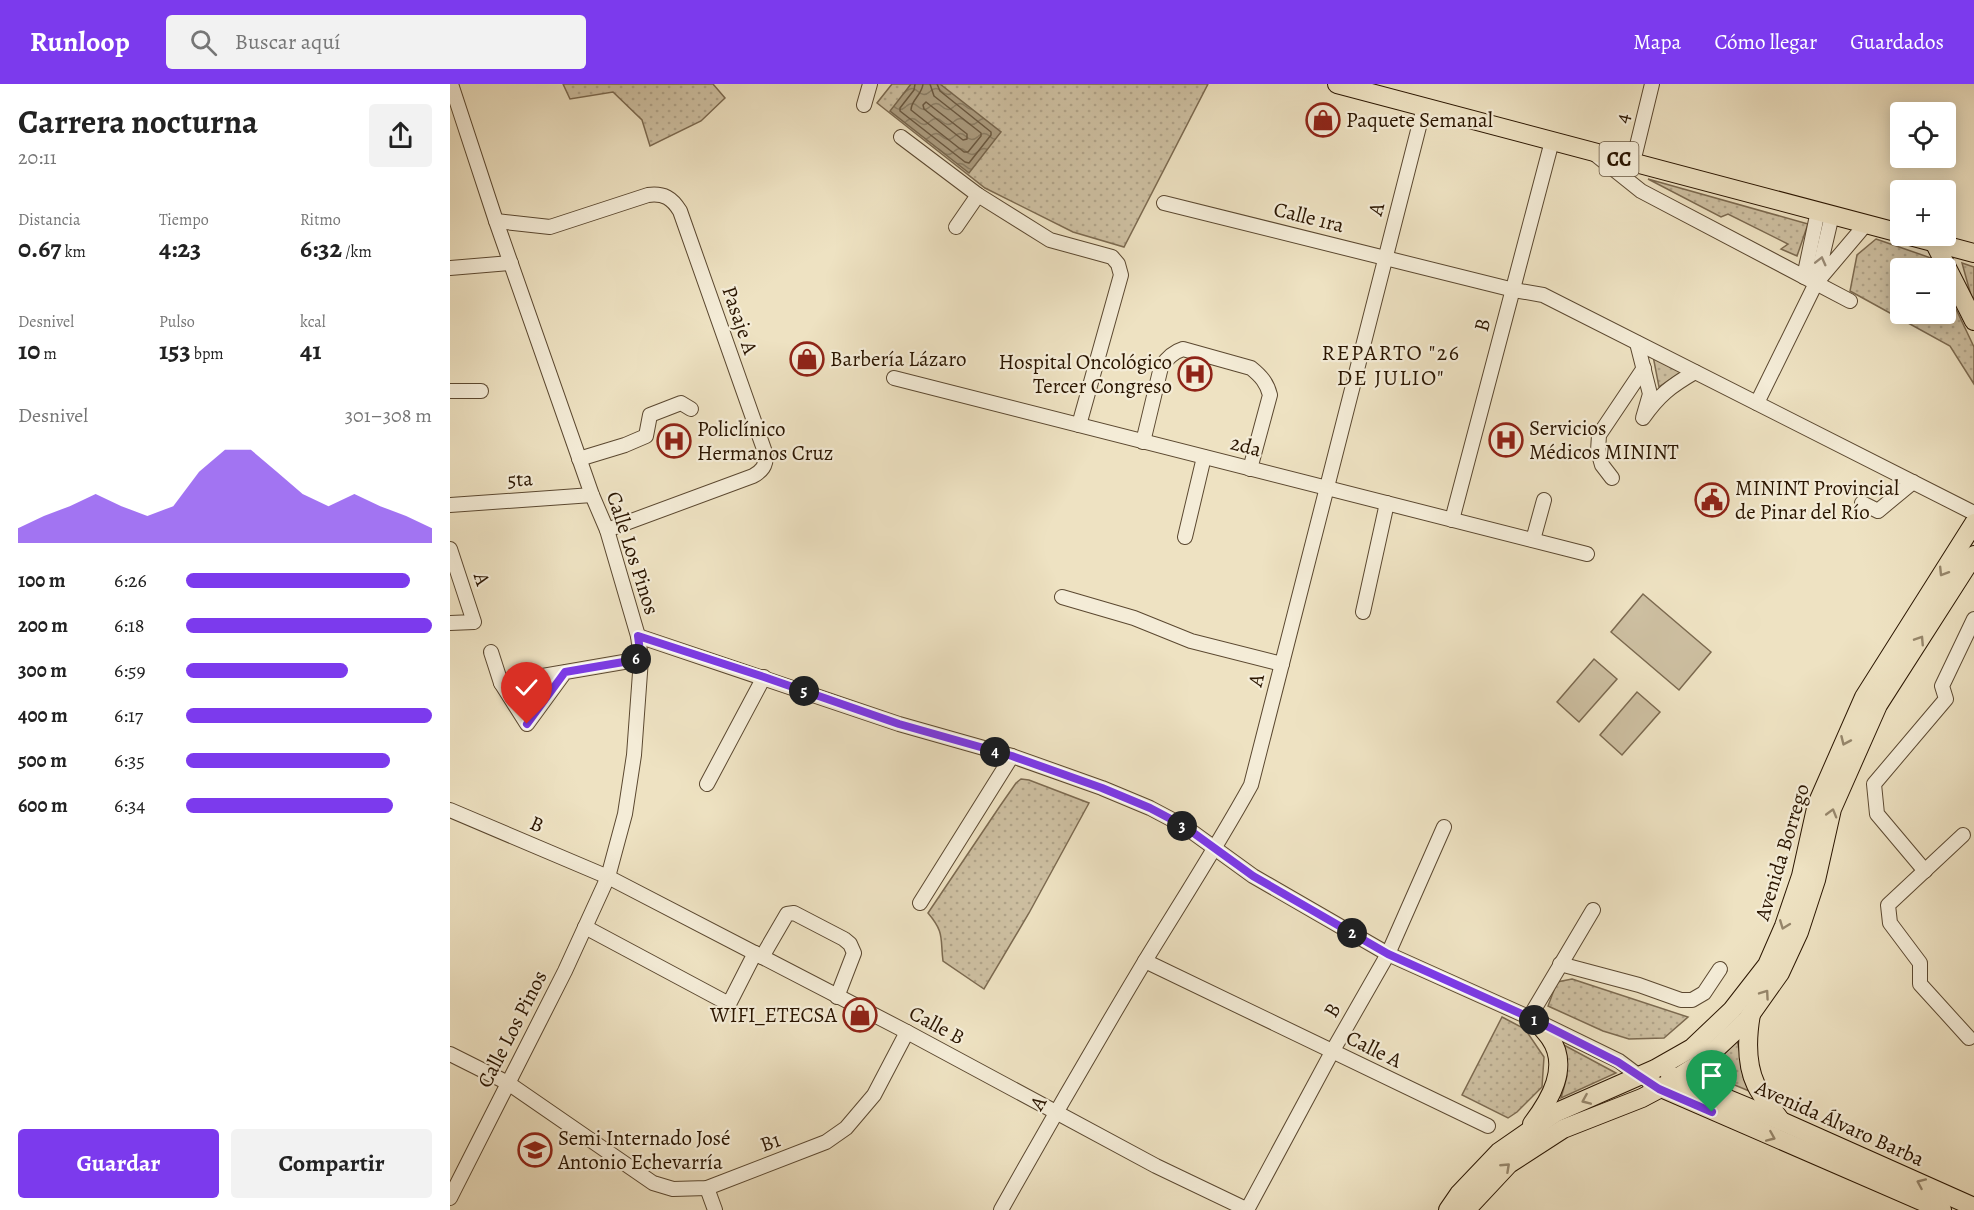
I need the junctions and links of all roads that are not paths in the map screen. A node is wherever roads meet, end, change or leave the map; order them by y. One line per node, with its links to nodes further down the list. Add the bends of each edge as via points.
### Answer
1 (451, 84): 14 (street, Calle Los Pinos)
2 (870, 84): 5 (street)
3 (1337, 84): 6 (main road, CC)
4 (1652, 84): 10 (street, 4)
5 (864, 105)
6 (1425, 107): 8 (main road, CC); 21 (street, A)
7 (901, 136): 11 (street)
8 (1552, 141): 9 (main road, CC); 25 (street, B)
9 (1592, 152): 10 (main road, CC); 24 (street, via 1641,191)
10 (1633, 162): 13 (main road, CC)
11 (978, 195): 16 (street); 36 (street, via 1050,240 1112,257 1118,264 1121,275)
12 (1164, 203): 21 (street, Calle 1ra)
13 (1825, 213): 15 (main road, CC); 24 (street)
14 (496, 221): 22 (street, Calle Los Pinos); 52 (street, Pasaje A, via 550,227 658,194 675,202 680,211 766,462 753,476)
15 (1871, 225): 17 (main road, CC); 24 (street, one-way to 24)
16 (956, 227)
17 (1890, 230)
18 (1936, 246): 27 (main road)
19 (1949, 246): 20 (main road)
20 (1974, 253)
21 (1385, 257): 25 (street, Calle 1ra); 43 (street, A)
22 (511, 263): 23 (street); 39 (street, Calle Los Pinos)
23 (450, 268)
24 (1815, 282): 26 (street); 34 (street)
25 (1514, 290): 28 (street, Calle 1ra, via 1543,295); 50 (street, B)
26 (1850, 301)
27 (1974, 317)
28 (1637, 343): 29 (street); 30 (street, Calle 1ra)
29 (1644, 368): 30 (street, via 1650,394 1643,418 1657,398); 41 (street, via 1599,435 1602,465)
30 (1695, 372): 34 (street, Calle 1ra)
31 (894, 378): 36 (street, 2da)
32 (450, 391): 33 (street)
33 (481, 391)
34 (1757, 403): 42 (street, Calle 1ra)
35 (691, 410): 39 (street, via 681,404 656,412 650,415 646,436)
36 (1079, 425): 37 (street, 2da)
37 (1143, 442): 38 (street, 2da); 40 (street, via 1161,367 1183,348 1251,368 1268,386 1270,395)
38 (1204, 457): 40 (street, 2da); 53 (street)
39 (579, 459): 44 (street, Calle Los Pinos)
40 (1250, 469): 43 (street, 2da)
41 (1612, 478)
42 (1912, 482): 47 (street, via 1878,511); 49 (street, Calle 1ra)
43 (1327, 488): 46 (street, 2da); 65 (street, A)
44 (592, 495): 48 (street, 5ta); 52 (street, Calle Los Pinos)
45 (1544, 500): 54 (street)
46 (1387, 503): 50 (street, 2da); 59 (street)
47 (1862, 503)
48 (450, 505)
49 (1974, 513)
50 (1452, 520): 54 (street, 2da)
51 (1974, 523): 92 (main road, Avenida Borrego, one-way to 92, via 1864,697 1817,804 1801,876 1767,965 1732,1010 1692,1048)
52 (607, 530): 62 (street, Calle Los Pinos)
53 (1185, 537)
54 (1533, 540): 56 (street, 2da)
55 (450, 549): 61 (street, A, via 474,622)
56 (1587, 554)
57 (1974, 555): 86 (main road, Avenida Borrego, one-way to 57, via 1780,973 1799,932 1832,809 1878,705)
58 (1062, 597): 65 (street, via 1134,618 1191,641)
59 (1363, 612)
60 (1974, 619): 75 (street, via 1942,686 1946,699 1874,784 1877,814)
61 (450, 623)
62 (638, 636): 64 (street, Calle Los Pinos); 67 (street, Avenida Álvaro Barba)
63 (491, 652): 68 (street)
64 (641, 659): 66 (street); 76 (street, Calle Los Pinos, via 634,755 625,814)
65 (1282, 664): 74 (street, A, via 1251,784)
66 (565, 672): 68 (street); 68 (street, via 527,724)
67 (764, 677): 69 (street, Avenida Álvaro Barba, via 899,724); 70 (street)
68 (501, 682)
69 (1012, 756): 74 (street, Avenida Álvaro Barba, via 1150,808 1184,826); 77 (street)
70 (707, 784)
71 (450, 810): 76 (street, B)
72 (1444, 826): 80 (street, B)
73 (1963, 835): 75 (street)
74 (1214, 850): 80 (street, Avenida Álvaro Barba); 82 (street, A)
75 (1925, 871): 89 (street, via 1888,904 1890,923 1920,963 1920,984)
76 (608, 877): 79 (street, Calle Los Pinos); 81 (street, Calle B)
77 (920, 903)
78 (1593, 910): 83 (street)
79 (585, 927): 81 (street, via 729,1004); 94 (street, Calle Los Pinos)
80 (1388, 954): 87 (street, Avenida Álvaro Barba); 90 (street, B)
81 (759, 955): 85 (street, Calle B); 85 (street, via 787,914 795,913 844,939 854,953)
82 (1145, 961): 90 (street, Calle A); 96 (street, A)
83 (1560, 964): 84 (street, via 1681,1000 1692,1000 1704,993); 87 (street)
84 (1720, 969)
85 (837, 997): 88 (street, Calle B)
86 (1751, 1014): 93 (main road, Avenida Borrego, via 1702,1062); 97 (main road, via 1750,1064 1756,1085)
87 (1532, 1019): 92 (street, Avenida Álvaro Barba, via 1618,1062); 99 (main road, via 1551,1039 1558,1058 1555,1086 1543,1110)
88 (908, 1032): 96 (street, Calle B); 100 (street, B1, via 874,1095 846,1128 806,1151)
89 (1969, 1038)
90 (1332, 1052): 98 (street, Calle A); 105 (street, B)
91 (450, 1054): 94 (street, B1)
92 (1647, 1072): 93 (main road, Avenida Álvaro Barba); 95 (main road, Avenida Álvaro Barba); 99 (main road, Avenida Borrego, one-way to 99, via 1555,1113)
93 (1678, 1078): 95 (main road, Avenida Borrego); 97 (main road, Avenida Álvaro Barba)
94 (508, 1083): 100 (street, B1, via 653,1184 673,1189); 101 (street, Calle Los Pinos)
95 (1659, 1089): 107 (main road, Avenida Borrego, one-way to 95, via 1509,1164 1530,1149 1563,1129); 108 (main road, Avenida Álvaro Barba, one-way to 108)
96 (1056, 1112): 104 (street, A); 105 (street, Calle B)
97 (1781, 1121): 102 (main road, Avenida Álvaro Barba, one-way to 97)
98 (1488, 1126)
99 (1523, 1135): 106 (main road, Avenida Borrego, via 1498,1152)
100 (707, 1188): 103 (street)
101 (450, 1198)
102 (1974, 1207)
103 (715, 1210)
104 (1001, 1210)
105 (1247, 1210)
106 (1448, 1210)
107 (1466, 1210)
108 (1942, 1210)

